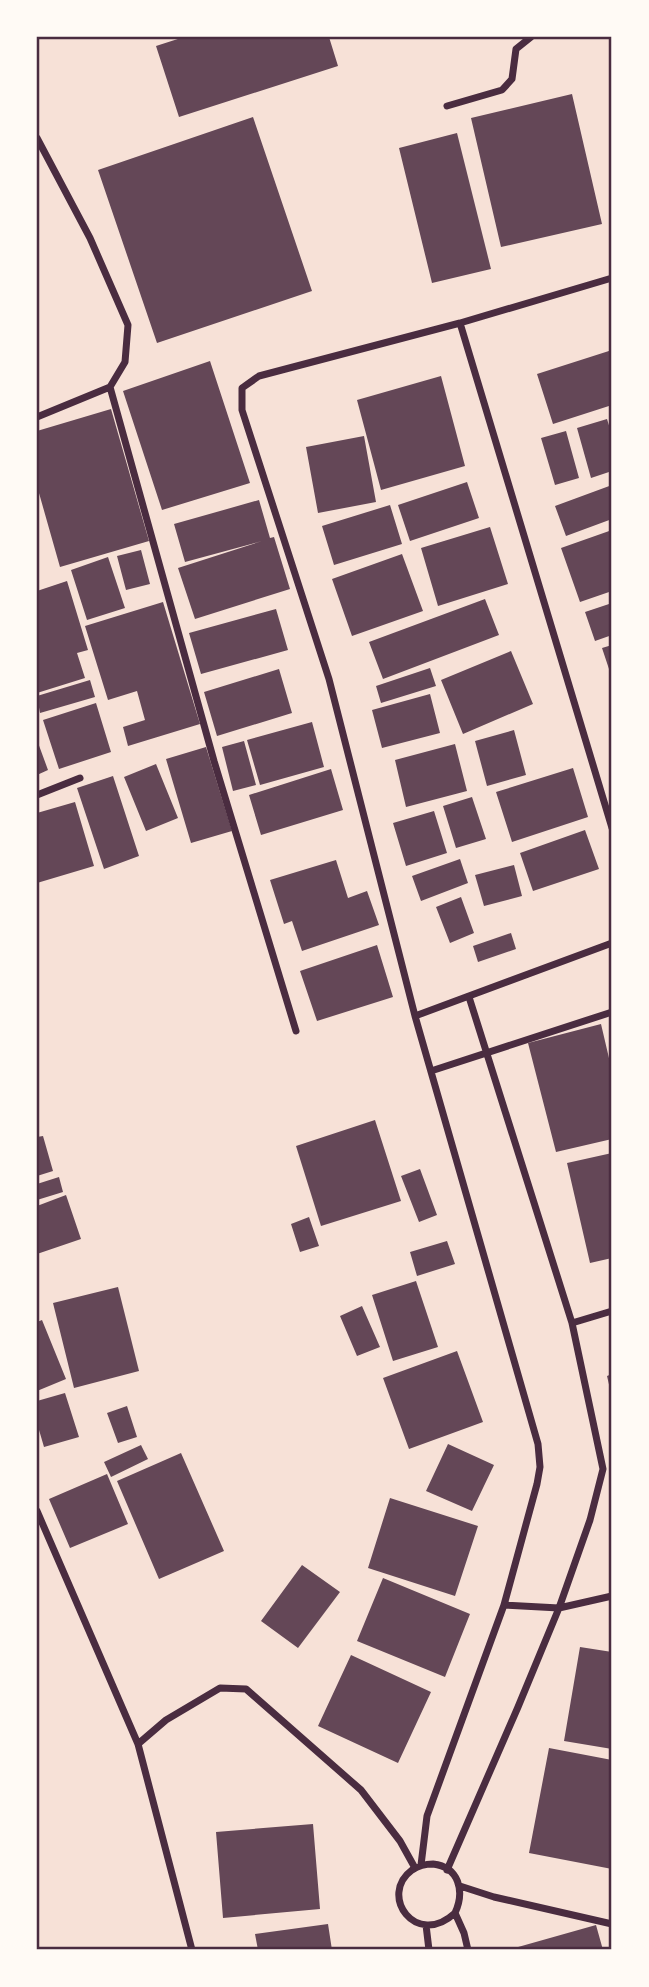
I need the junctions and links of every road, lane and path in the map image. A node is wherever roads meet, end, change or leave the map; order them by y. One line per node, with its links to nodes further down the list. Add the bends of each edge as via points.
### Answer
1 (531, 37): 2 (street, via 516,49 512,79 502,90)
2 (447, 106)
3 (37, 138): 6 (street, via 128,325 125,362)
4 (612, 278): 5 (street)
5 (460, 323): 10 (street); 14 (street, via 259,376 242,388 242,410 329,680)
6 (110, 387): 7 (street); 15 (street, via 214,761)
7 (37, 417)
8 (80, 778): 9 (street)
9 (37, 795)
10 (612, 828)
11 (612, 943): 12 (street)
12 (468, 997): 14 (street); 16 (street)
13 (612, 1012): 16 (street)
14 (415, 1016): 17 (street)
15 (296, 1031)
16 (488, 1053): 17 (street); 19 (street)
17 (431, 1071): 22 (street, via 538,1444 537,1484)
18 (612, 1311): 19 (street)
19 (572, 1323): 23 (street, via 603,1469)
20 (37, 1511): 24 (street)
21 (612, 1596): 23 (street)
22 (505, 1605): 23 (street); 25 (street, via 427,1816)
23 (559, 1608): 26 (street)
24 (138, 1744): 25 (street, via 166,1720 220,1688 246,1689 361,1790); 31 (street)
25 (418, 1867): 26 (street, via 428,1864); 30 (street, via 404,1877 400,1904 406,1916)
26 (447, 1870): 27 (street)
27 (460, 1886): 28 (street); 29 (street)
28 (456, 1913): 30 (street, via 445,1922); 33 (street)
29 (612, 1924)
30 (426, 1925): 32 (street)
31 (192, 1950)
32 (429, 1950)
33 (468, 1950)

